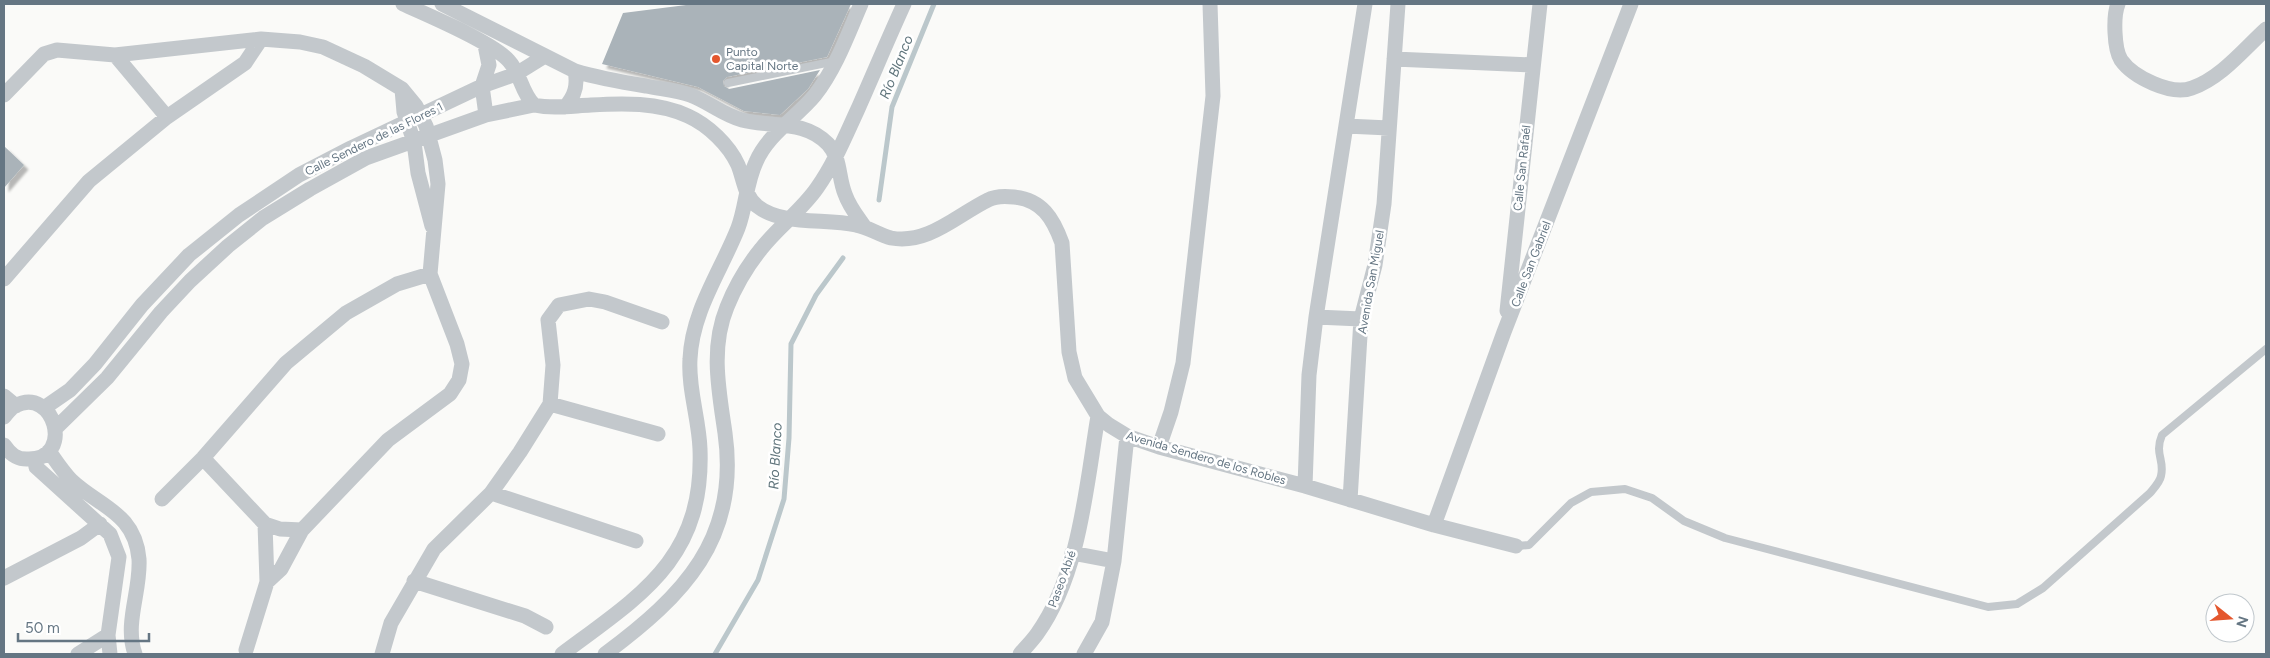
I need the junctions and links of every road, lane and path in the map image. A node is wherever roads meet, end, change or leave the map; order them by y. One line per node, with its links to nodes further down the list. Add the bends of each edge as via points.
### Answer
1 (403, 4): 13 (street)
2 (442, 4): 15 (street)
3 (861, 4): 17 (street)
4 (904, 4): 36 (street)
5 (1210, 4): 57 (street, via 1212,96 1202,193 1182,363)
6 (1365, 4): 32 (street)
7 (1398, 4): 16 (street, Avenida San Miguel)
8 (1540, 4): 18 (street, Calle San Rafaél)
9 (1631, 4): 46 (street, Calle San Gabriel)
10 (2118, 4): 11 (street, via 2115,35 2121,59 2141,78 2169,89 2191,89 2217,74)
11 (2266, 29)
12 (261, 39): 14 (street); 23 (street, via 323,47); 29 (street, via 245,63)
13 (485, 45): 20 (street, via 509,61); 22 (street, via 489,65)
14 (115, 56): 24 (street, via 57,50 44,54); 29 (street)
15 (546, 56): 19 (street); 20 (street, Calle Sendero de las Flores 1)
16 (1394, 59): 18 (street); 33 (street, Avenida San Miguel)
17 (836, 61): 21 (lane); 31 (street, via 815,95)
18 (1533, 65): 46 (street, Calle San Rafaél)
19 (575, 71): 26 (street, via 574,94); 31 (street, via 690,95 742,120)
20 (516, 74): 22 (street, Calle Sendero de las Flores 1); 25 (street, via 524,94)
21 (728, 83)
22 (482, 86): 27 (street); 28 (street, Calle Sendero de las Flores 1)
23 (402, 89): 28 (street); 30 (street)
24 (4, 96)
25 (534, 105): 26 (street); 27 (street, Calle Sendero de las Flores 1)
26 (566, 107): 37 (street, via 645,105 687,115 711,131 727,148 738,165)
27 (486, 115): 34 (street, Calle Sendero de las Flores 1)
28 (421, 116): 30 (street, Calle Sendero de las Flores 1); 34 (street)
29 (167, 117): 42 (street, via 89,181)
30 (407, 123): 35 (street); 51 (street, Calle Sendero de las Flores 1, via 299,176 239,215 190,255 142,304 95,364 70,390)
31 (787, 124): 36 (street, via 815,134); 37 (street, via 774,135 755,163)
32 (1346, 126): 33 (street); 43 (street)
33 (1389, 128): 44 (street, Avenida San Miguel, via 1384,204 1375,264)
34 (429, 137): 35 (street, Calle Sendero de las Flores 1); 40 (street, via 438,184)
35 (414, 142): 40 (street, via 422,192); 54 (street, Calle Sendero de las Flores 1, via 366,158 263,218 190,281 107,378)
36 (837, 155): 38 (street, via 816,189); 39 (street, via 844,193)
37 (748, 196): 38 (street, Avenida Sendero de los Robles, via 767,212); 84 (street, via 700,310 692,341 689,359 700,446 700,477 688,528 679,548 658,577)
38 (791, 219): 39 (street, Avenida Sendero de los Robles, via 828,220); 85 (street, via 762,248 726,308 717,348 717,390 728,473 721,514 705,557 678,593)
39 (864, 226): 52 (street, Avenida Sendero de los Robles, via 890,238 924,236 989,199 1004,196 1023,198 1046,210 1056,226 1063,250 1070,352 1075,378)
40 (434, 230): 41 (street)
41 (430, 274): 60 (street, via 397,284 346,313 286,364); 69 (street, via 457,344 462,364 459,380 450,394 388,440)
42 (4, 279)
43 (1316, 317): 44 (street); 62 (street, via 1309,375)
44 (1361, 319): 65 (street, Avenida San Miguel)
45 (662, 322): 49 (street, via 597,300 559,305 548,320 552,365)
46 (1504, 332): 68 (street, Calle San Gabriel)
47 (2266, 349): 71 (lane, via 2162,435 2158,451 2161,477 2150,493 2044,588 2017,604 1988,607 1725,538 1684,521 1652,498 1625,488 1591,492 1571,503 1529,545)
48 (4, 396): 50 (street)
49 (550, 404): 55 (street); 63 (street)
50 (16, 406): 51 (street, via 30,403); 53 (street)
51 (44, 408): 54 (street)
52 (1098, 416): 56 (street, Avenida Sendero de los Robles); 72 (street, Paseo Abié, via 1080,525)
53 (4, 417)
54 (56, 427): 59 (street)
55 (658, 434)
56 (1127, 436): 57 (street, Avenida Sendero de los Robles); 73 (street)
57 (1159, 447): 62 (street, Avenida Sendero de los Robles)
58 (5, 451): 61 (street, via 21,460)
59 (49, 451): 61 (street); 82 (street, via 73,482 108,506 131,532 139,560 132,614)
60 (203, 458): 64 (street); 67 (street)
61 (35, 459): 66 (street, via 36,468)
62 (1305, 486): 65 (street, Avenida Sendero de los Robles)
63 (491, 493): 70 (street); 76 (street, via 434,549)
64 (162, 499)
65 (1350, 500): 68 (street, Avenida Sendero de los Robles)
66 (100, 524): 74 (street, via 81,538); 78 (street, via 110,534 119,557)
67 (265, 524): 69 (street, via 280,529); 75 (street)
68 (1434, 525): 71 (street, Avenida Sendero de los Robles)
69 (302, 530): 75 (street, via 281,569)
70 (636, 541)
71 (1516, 546)
72 (1072, 553): 73 (street); 86 (street, Paseo Abié, via 1058,599 1037,635)
73 (1114, 561): 87 (street, via 1102,622)
74 (4, 578)
75 (266, 582): 79 (street)
76 (414, 582): 77 (street, via 525,616); 83 (street, via 391,623)
77 (546, 627)
78 (108, 635): 80 (street); 81 (street)
79 (246, 650)
80 (78, 654)
81 (110, 654)
82 (135, 654)
83 (382, 654)
84 (562, 654)
85 (605, 654)
86 (1020, 654)
87 (1084, 654)

